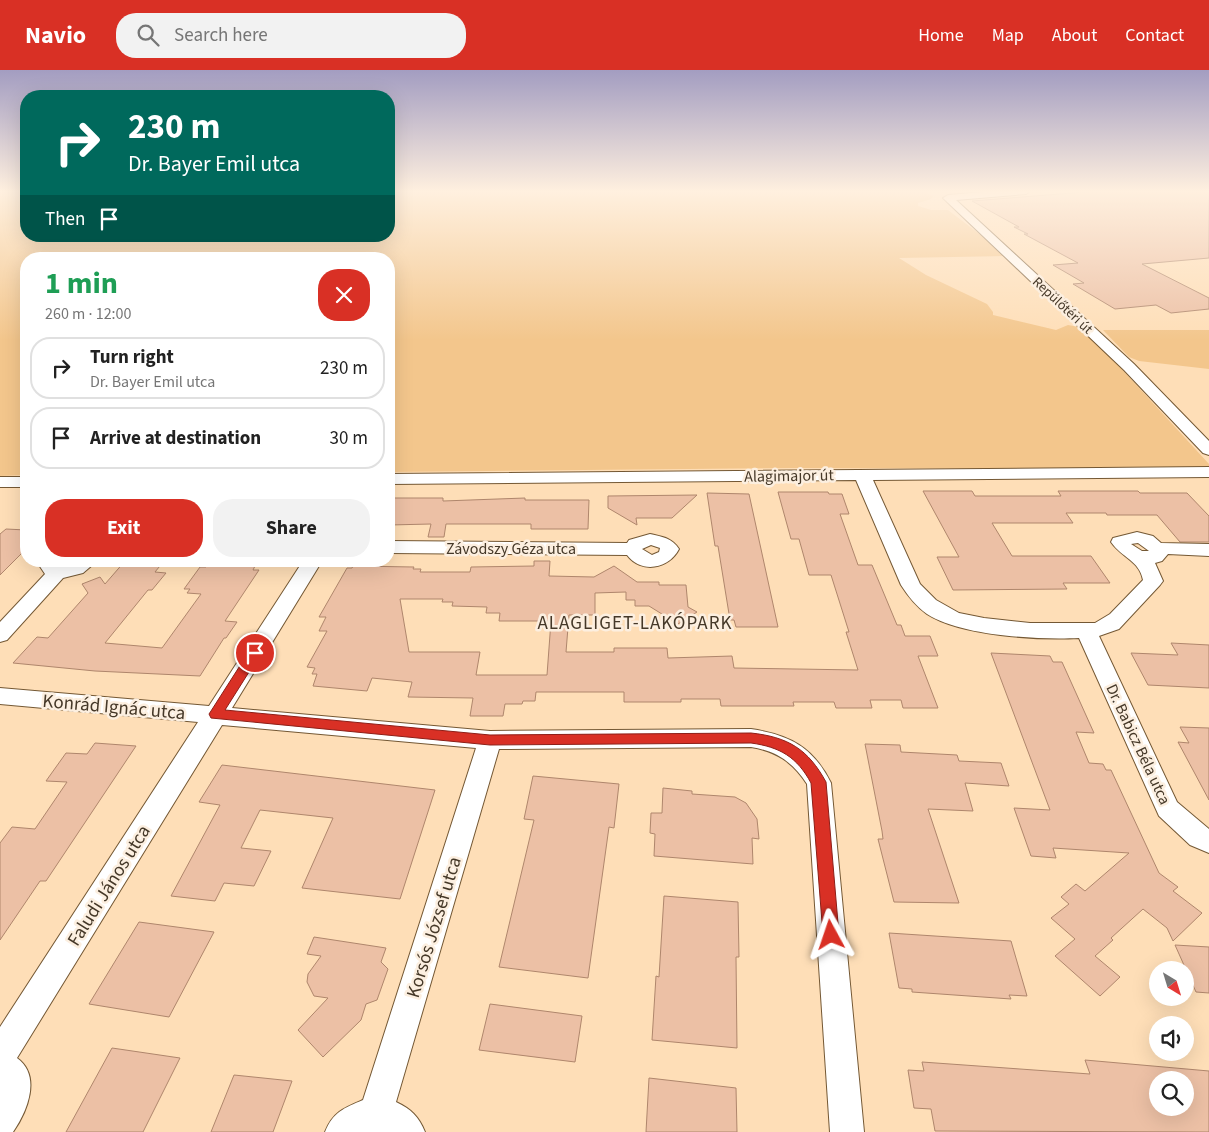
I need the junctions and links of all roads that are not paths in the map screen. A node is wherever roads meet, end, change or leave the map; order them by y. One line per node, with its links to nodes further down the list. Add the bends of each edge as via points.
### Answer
1 (994, 241): 2 (street, Repülőtéri út, via 1129,367)
2 (1209, 450)
3 (1190, 471): 4 (street); 5 (street, Alagimajor út); 6 (street)
4 (1209, 472)
5 (862, 474): 7 (street, Alagimajor út); 16 (street, via 911,585 933,609 970,624)
6 (1209, 477)
7 (395, 479)
8 (20, 482): 9 (street)
9 (2, 484)
10 (395, 547): 11 (street, Závodszy Géza utca)
11 (633, 549)
12 (1209, 550): 16 (street, via 1149,553 1153,581 1109,627)
13 (54, 567): 14 (street); 17 (street)
14 (79, 567)
15 (309, 567): 19 (street, Faludi János utca)
16 (1086, 633): 21 (street, Dr. Babicz Béla utca, via 1168,809 1199,838)
17 (0, 635)
18 (0, 696): 19 (street, Konrád Ignác utca)
19 (216, 714): 20 (street, Konrád Ignác utca); 22 (street, Faludi János utca)
20 (490, 740): 24 (street, Korsós József utca); 28 (street, Konrád Ignác utca, via 751,738 772,741 790,749 809,765 818,782)
21 (1209, 842)
22 (0, 1056)
23 (0, 1067): 25 (street, via 12,1076 15,1088 12,1102)
24 (376, 1113): 26 (street, via 349,1124); 27 (street, via 400,1121)
25 (0, 1121)
26 (342, 1132)
27 (408, 1132)
28 (847, 1132)

